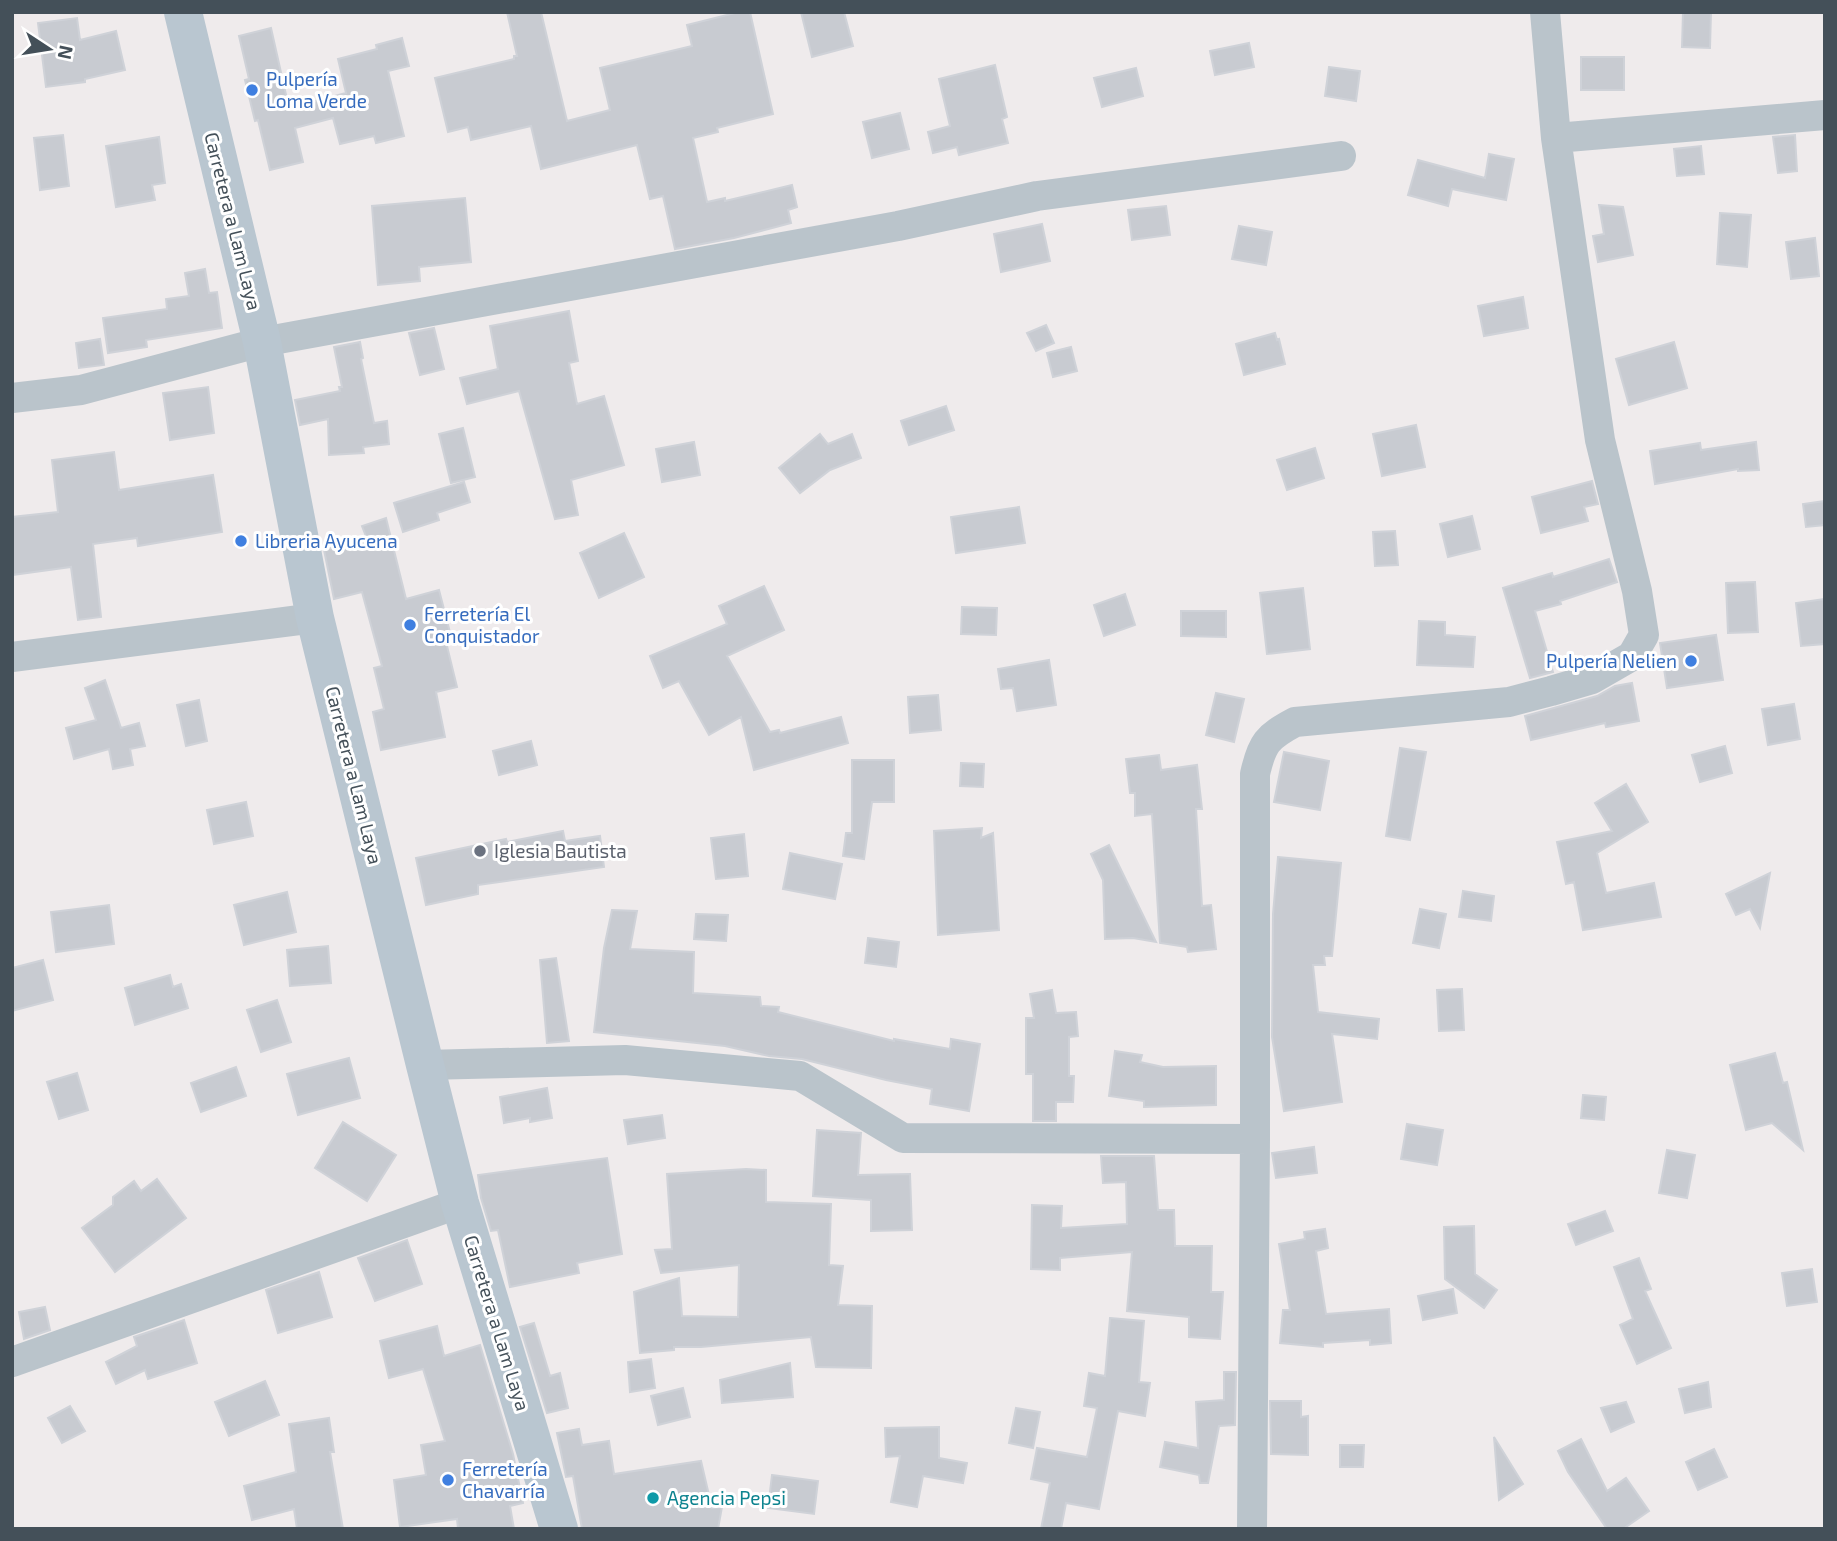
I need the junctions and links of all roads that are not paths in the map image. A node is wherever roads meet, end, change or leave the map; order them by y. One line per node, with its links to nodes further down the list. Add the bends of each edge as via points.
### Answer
1 (183, 12): 6 (main road, Carretera a Lam Laya)
2 (1545, 12): 4 (street)
3 (1825, 115): 4 (street)
4 (1556, 138): 11 (street, via 1600,440 1644,635 1632,656 1592,680 1509,702 1295,722 1272,734 1260,750 1255,774)
5 (1341, 156): 6 (street, via 1037,196 898,226)
6 (262, 342): 7 (street, via 81,390); 8 (main road, Carretera a Lam Laya)
7 (12, 398)
8 (315, 618): 9 (street); 10 (main road, Carretera a Lam Laya)
9 (12, 657)
10 (425, 1065): 11 (street, via 625,1060 800,1076 903,1138); 12 (main road, Carretera a Lam Laya)
11 (1255, 1139): 15 (street)
12 (460, 1203): 13 (street); 14 (main road, Carretera a Lam Laya)
13 (12, 1362)
14 (559, 1529)
15 (1252, 1529)

